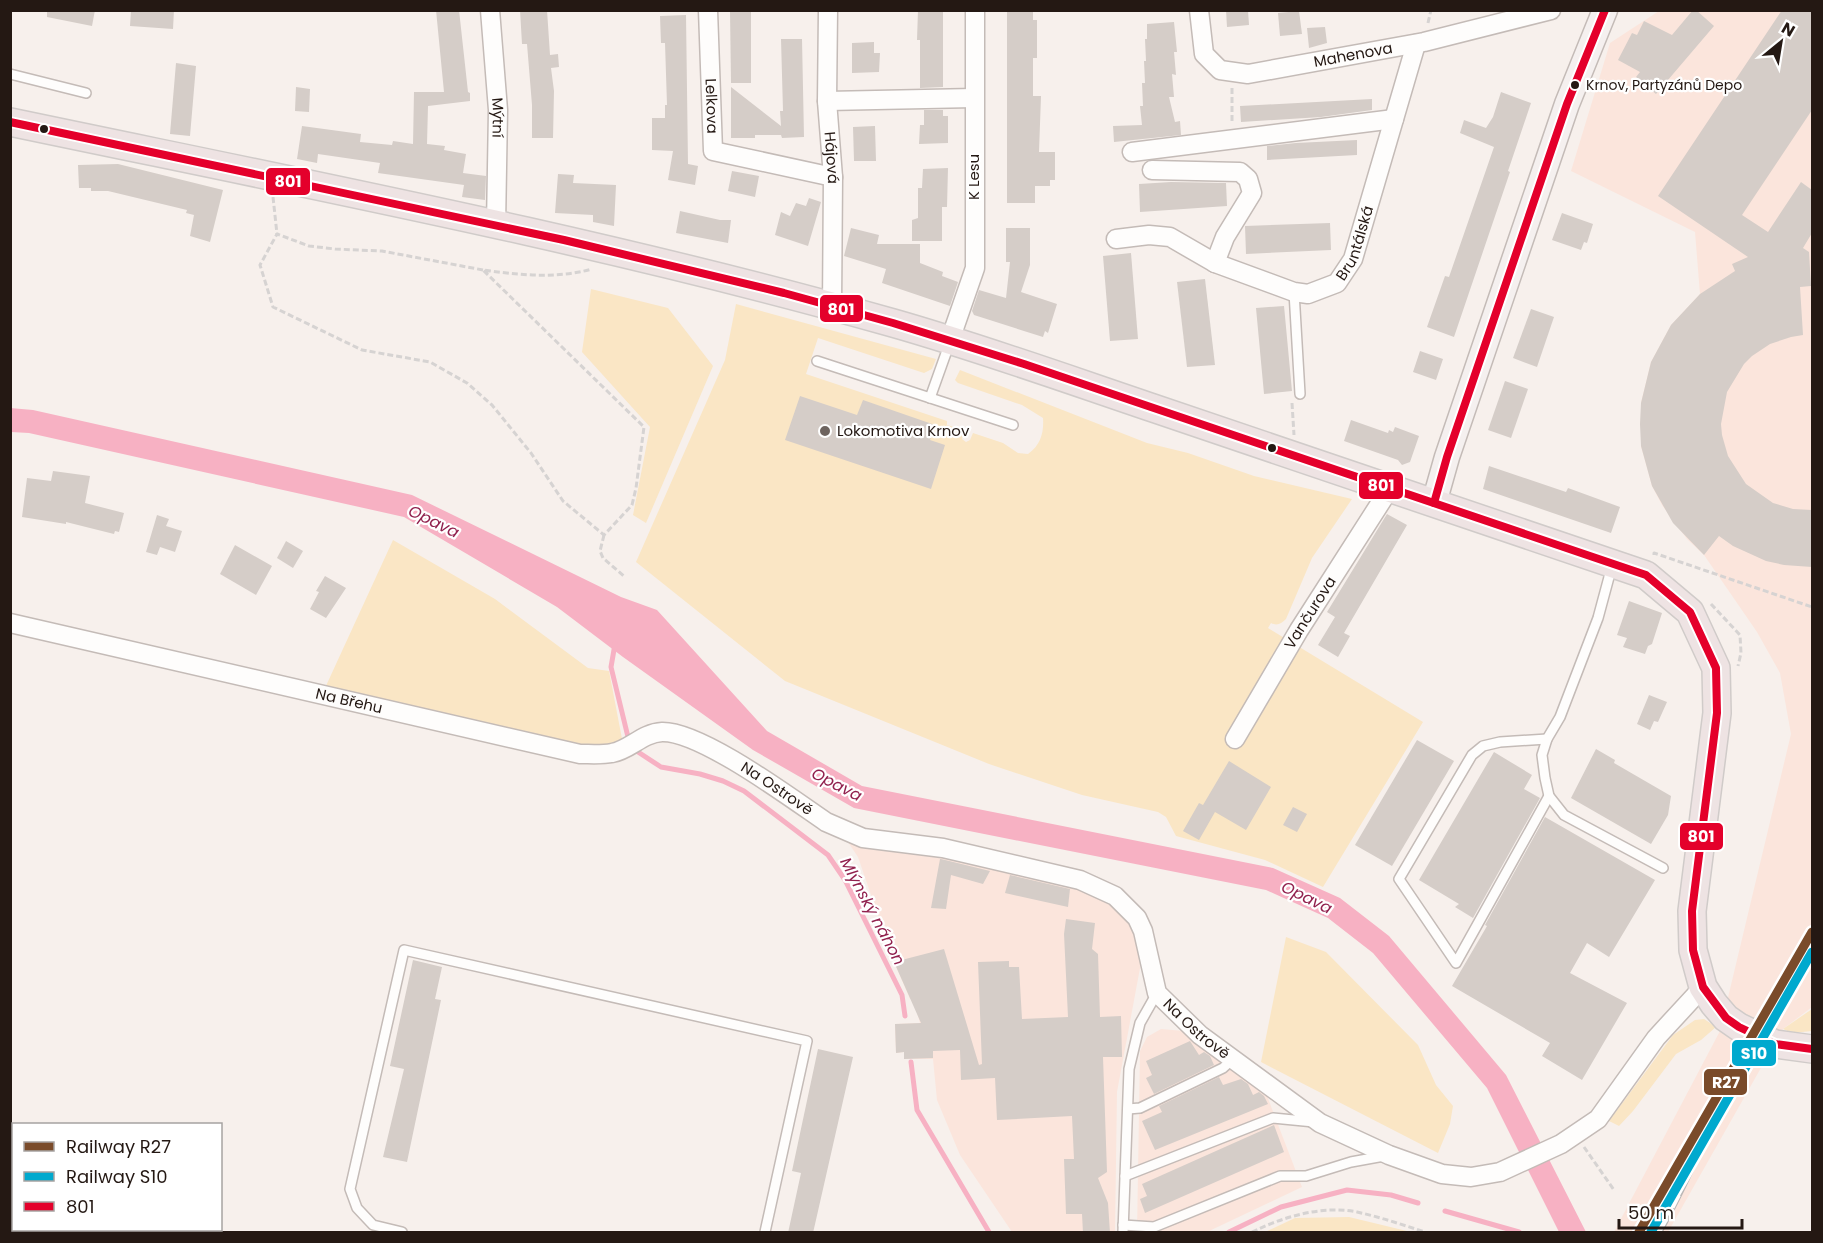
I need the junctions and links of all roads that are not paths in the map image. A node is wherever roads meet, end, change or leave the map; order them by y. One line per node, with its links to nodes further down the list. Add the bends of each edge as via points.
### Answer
1 (490, 10): 18 (street, Mýtní, via 498,110)
2 (708, 10): 17 (street, Lelkova, via 713,151)
3 (828, 10): 12 (street, Hájová)
4 (975, 10): 11 (street, K Lesu)
5 (1199, 10): 8 (street, Mahenova, via 1204,54 1220,70 1248,74)
6 (1551, 10): 8 (street, Mahenova)
7 (1605, 10): 29 (street, via 1567,104)
8 (1416, 44): 13 (street, Bruntálská)
9 (10, 74): 10 (lane)
10 (86, 93)
11 (974, 98): 12 (street); 23 (street, K Lesu, via 975,268)
12 (827, 101): 17 (street, Hájová)
13 (1394, 119): 15 (street); 21 (street, Bruntálská, via 1353,259 1337,282 1308,294)
14 (10, 122): 18 (main road)
15 (1132, 152)
16 (1152, 170): 20 (street, via 1240,172 1248,178 1252,192 1225,237)
17 (833, 177): 22 (street, Hájová)
18 (496, 225): 22 (main road, via 734,279)
19 (1116, 239): 20 (street, Bruntálská, via 1170,237)
20 (1215, 263): 21 (street, Bruntálská)
21 (1294, 292): 25 (lane)
22 (832, 307): 23 (main road)
23 (950, 340): 26 (lane); 28 (main road)
24 (817, 361): 26 (lane)
25 (1300, 394)
26 (930, 398): 27 (lane)
27 (1013, 425)
28 (1390, 488): 29 (main road); 33 (street, Vančurova)
29 (1434, 503): 30 (main road)
30 (1613, 564): 34 (lane, via 1598,618 1560,717); 37 (main road, via 1646,575 1690,612 1716,668 1717,713 1692,911 1693,950)
31 (10, 623): 32 (street, Na Břehu, via 580,754 614,753 651,734 664,732)
32 (686, 737): 38 (street, Na Ostrově, via 724,756 843,830 863,837 944,848 1080,880 1116,896 1137,918 1143,931)
33 (1235, 739)
34 (1547, 739): 35 (lane, via 1542,755); 35 (lane, via 1500,742 1483,746 1472,755 1399,879 1456,963)
35 (1549, 796): 36 (lane, via 1564,815)
36 (1663, 868)
37 (1703, 987): 39 (main road, via 1726,1018 1757,1037 1793,1048); 43 (street, Na Ostrově, via 1656,1038 1599,1119 1561,1144 1500,1172 1471,1177 1442,1174)
38 (1157, 993): 40 (street, Na Ostrově, via 1200,1035); 41 (lane, via 1140,1023 1129,1069)
39 (1812, 1049)
40 (1233, 1059): 41 (lane, via 1223,1068 1140,1108); 42 (street, Na Ostrově)
41 (1128, 1108): 44 (lane)
42 (1320, 1122): 43 (street, Na Ostrově); 44 (lane, via 1273,1118)
43 (1389, 1155): 45 (lane, via 1306,1176 1280,1176 1154,1227)
44 (1125, 1176): 45 (lane)
45 (1123, 1229)
46 (402, 1233): 47 (lane, via 373,1226 357,1208 350,1189 404,950 807,1041)
47 (765, 1233)

